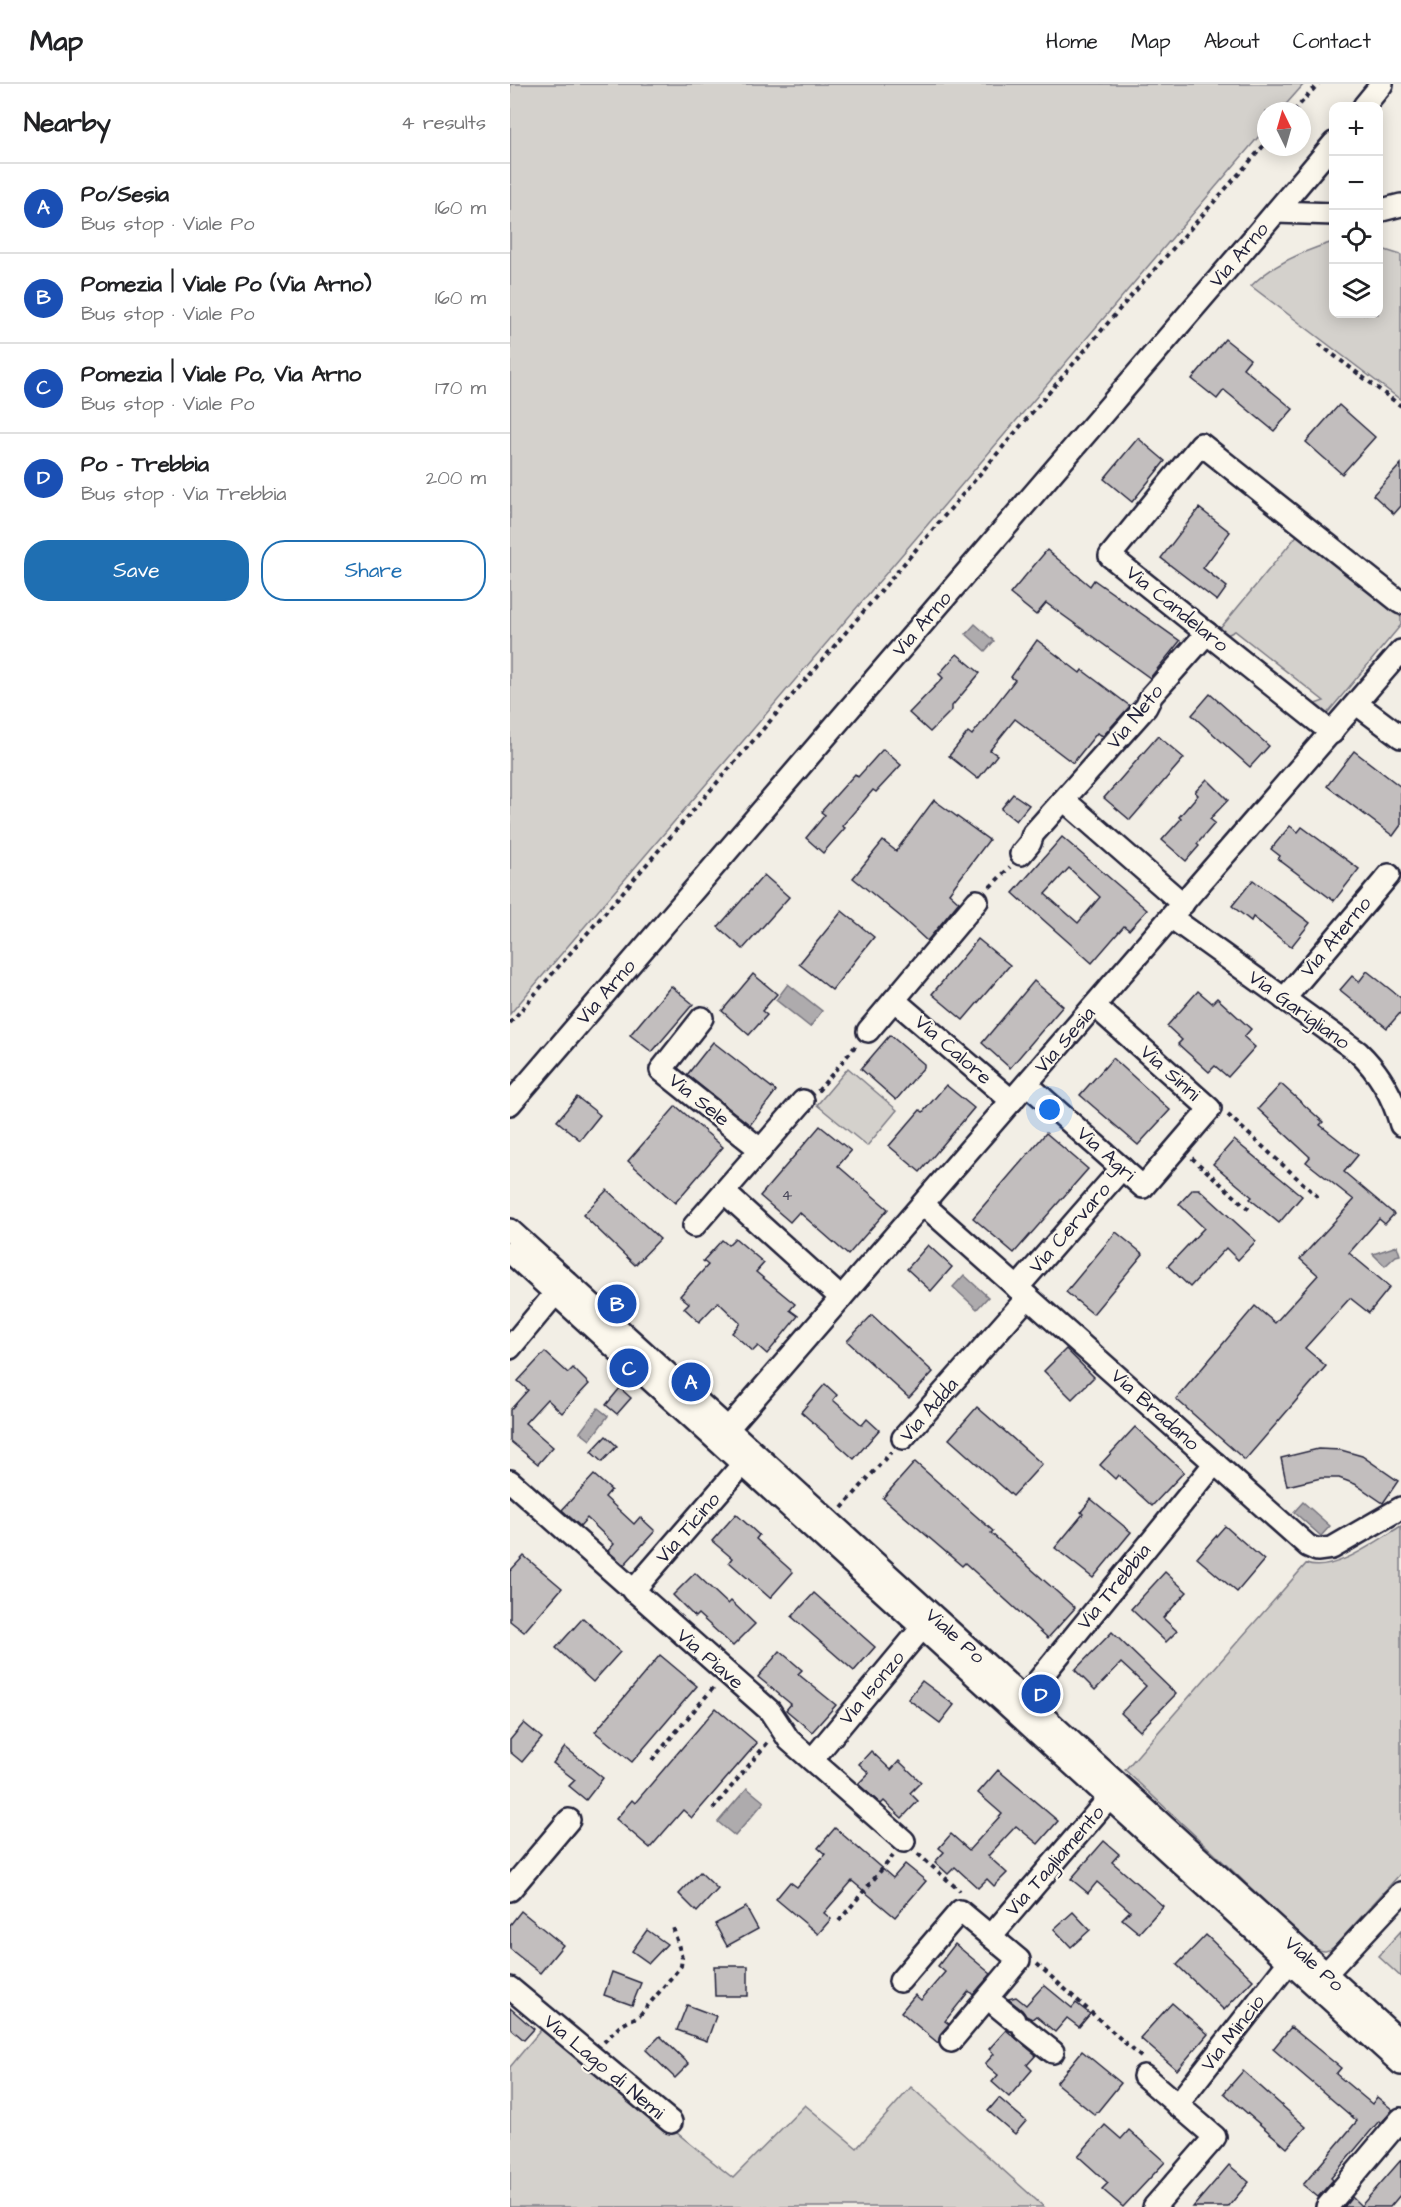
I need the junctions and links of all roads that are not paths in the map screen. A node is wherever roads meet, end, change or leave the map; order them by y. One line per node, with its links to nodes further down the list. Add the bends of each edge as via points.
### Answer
1 (1382, 84): 2 (street)
2 (1367, 102)
3 (1329, 149): 6 (street, Via Arno)
4 (1401, 205): 5 (street)
5 (1382, 210)
6 (1276, 212): 7 (street); 27 (street, Via Arno)
7 (1329, 214)
8 (1401, 603): 9 (street, Via Candelaro, via 1201,444 1110,556)
9 (1207, 633): 12 (street, Via Candelaro); 14 (street, Via Neto)
10 (1401, 651): 11 (street, Via Sesia)
11 (1357, 704): 12 (street, Via Sesia); 13 (street)
12 (1332, 733): 18 (street, Via Sesia)
13 (1401, 737)
14 (1064, 800): 15 (street, Via Neto, via 1033,834); 18 (street)
15 (1021, 854)
16 (1389, 875): 19 (street, Via Aterno)
17 (978, 901): 20 (street)
18 (1178, 911): 19 (street, Via Garigliano); 21 (street, Via Sesia)
19 (1284, 999): 28 (street, Via Garigliano, via 1358,1052 1374,1069 1391,1095)
20 (894, 1000): 23 (street); 26 (street, Via Calore)
21 (1095, 1006): 24 (street, Via Sesia); 29 (street, Via Sinni, via 1210,1109)
22 (702, 1018): 30 (street, Via Sele, via 661,1070)
23 (868, 1031)
24 (1027, 1084): 26 (street, Via Sesia); 31 (street, Via Agri)
25 (803, 1101): 30 (street)
26 (1012, 1101): 33 (street, Via Sesia)
27 (510, 1104)
28 (1401, 1125)
29 (1179, 1146): 31 (street, Via Agri, via 1143,1187)
30 (760, 1150): 32 (street)
31 (1122, 1168): 38 (street, Via Cervaro)
32 (724, 1192): 34 (street); 39 (street)
33 (923, 1204): 38 (street, Via Bradano); 39 (street, Via Sesia)
34 (694, 1226)
35 (510, 1230): 37 (street, Viale Po)
36 (510, 1252): 37 (street, Viale Po)
37 (561, 1287): 40 (street); 41 (street, Viale Po)
38 (1022, 1292): 42 (street, Via Adda); 43 (street, Via Bradano)
39 (841, 1298): 41 (street, Via Sesia)
40 (510, 1348)
41 (722, 1435): 44 (street, Viale Po); 48 (street, Viale Po, via 830,1522)
42 (903, 1438)
43 (1215, 1463): 46 (street, Via Bradano, via 1317,1550 1332,1548); 49 (street, Via Trebbia)
44 (742, 1464): 47 (street, Via Ticino); 48 (street, Viale Po)
45 (510, 1481): 47 (street, Via Piave)
46 (1401, 1508)
47 (633, 1591): 50 (street, Via Piave, via 771,1712 789,1740)
48 (927, 1622): 49 (street, Viale Po); 50 (street, Via Isonzo)
49 (1019, 1705): 51 (street, Viale Po)
50 (812, 1760): 53 (street, Via Piave)
51 (1114, 1792): 56 (street, Via Tagliamento); 57 (street, Viale Po); 58 (street, Viale Po)
52 (569, 1820): 54 (street)
53 (904, 1841)
54 (510, 1890)
55 (1401, 1893): 58 (street)
56 (991, 1936): 59 (street, via 960,1911); 62 (street, via 1019,1960)
57 (1289, 1962): 58 (street, Viale Po); 67 (street, Via Mincio)
58 (1320, 1980): 63 (street, Viale Po); 65 (street, Viale Po)
59 (900, 1981)
60 (510, 1988): 69 (street, Via Lago di Nemi)
61 (997, 2006): 64 (street)
62 (951, 2041)
63 (1401, 2042)
64 (1053, 2052)
65 (1401, 2064)
66 (1144, 2076): 67 (street)
67 (1177, 2105): 70 (street, via 1215,2137)
68 (1401, 2119): 71 (street)
69 (671, 2122)
70 (1154, 2207)
71 (1328, 2207)

